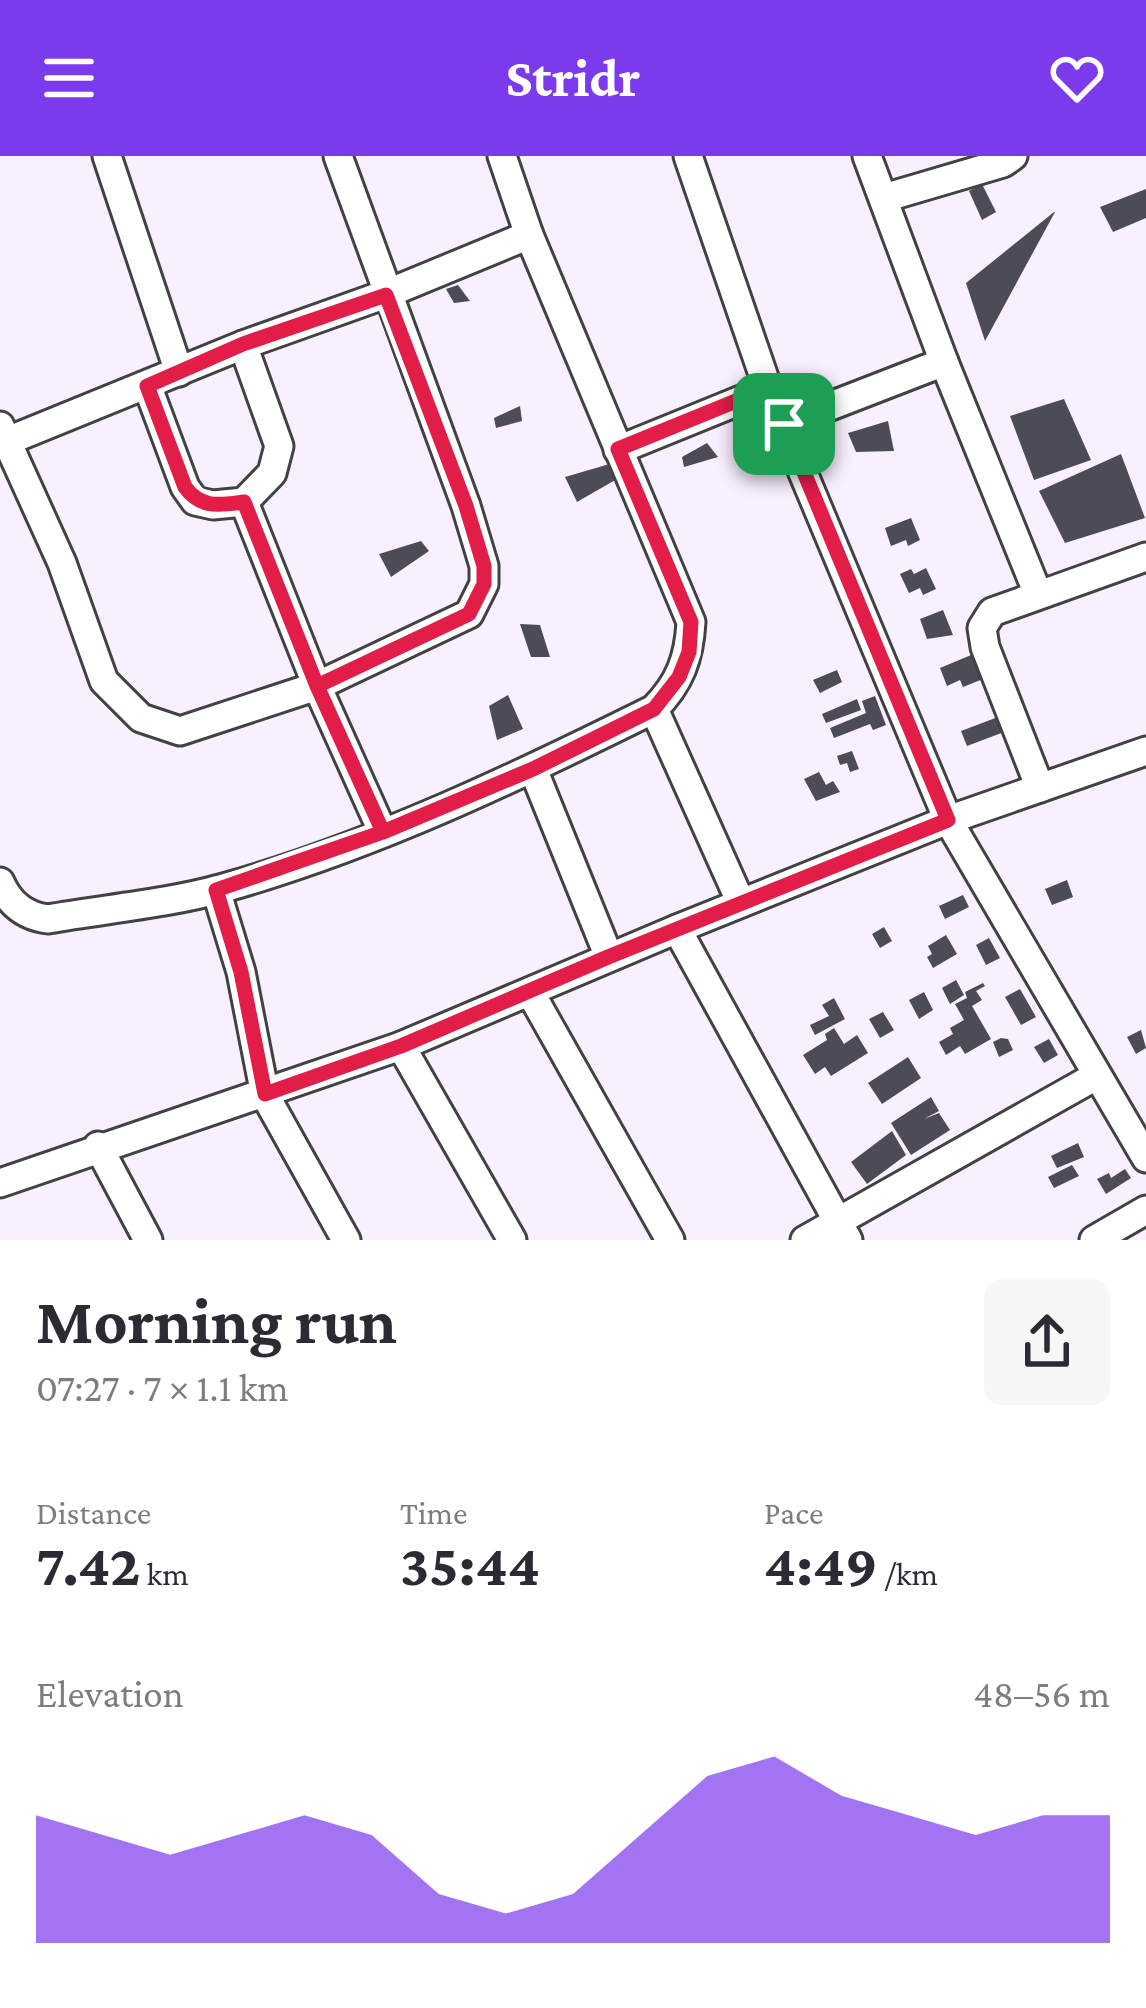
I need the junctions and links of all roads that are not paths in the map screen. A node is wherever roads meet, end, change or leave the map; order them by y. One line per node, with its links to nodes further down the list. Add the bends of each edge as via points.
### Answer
1 (107, 156): 12 (street)
2 (338, 156): 9 (street)
3 (502, 156): 8 (street)
4 (688, 156): 14 (street)
5 (867, 156): 7 (street)
6 (1013, 156): 7 (street)
7 (884, 198): 11 (street)
8 (529, 235): 9 (street); 17 (street)
9 (386, 295): 10 (street); 21 (street, via 466,506 484,584 469,614)
10 (243, 344): 12 (street); 18 (street, via 279,446 272,473)
11 (944, 362): 15 (street); 20 (street)
12 (179, 372): 13 (street)
13 (147, 386): 16 (street); 18 (street, via 195,501)
14 (768, 388): 15 (street); 17 (street)
15 (784, 424): 26 (street)
16 (2, 438): 21 (street, via 62,563 104,681 127,707 180,731)
17 (618, 449): 22 (street, via 691,622 679,677)
18 (244, 502): 21 (street)
19 (1146, 557): 20 (street)
20 (1038, 594): 25 (street, via 992,612 982,628)
21 (317, 686): 27 (street)
22 (654, 709): 24 (street); 30 (street)
23 (1146, 751): 25 (street)
24 (533, 769): 27 (street); 32 (street)
25 (1040, 788): 26 (street)
26 (948, 820): 30 (street); 35 (street)
27 (383, 832): 29 (street)
28 (0, 882): 29 (street, via 30,916 48,919)
29 (216, 890): 36 (street)
30 (741, 904): 31 (street)
31 (677, 929): 32 (street); 41 (street)
32 (608, 957): 33 (street)
33 (530, 992): 34 (street); 45 (street)
34 (401, 1046): 36 (street); 44 (street)
35 (1096, 1076): 38 (street); 41 (street)
36 (265, 1094): 37 (street); 43 (street)
37 (98, 1146): 39 (street); 42 (street)
38 (1146, 1158)
39 (0, 1183)
40 (1146, 1210): 47 (street)
41 (842, 1230): 46 (street)
42 (148, 1240)
43 (346, 1240)
44 (512, 1240)
45 (670, 1240)
46 (805, 1240)
47 (1094, 1240)

